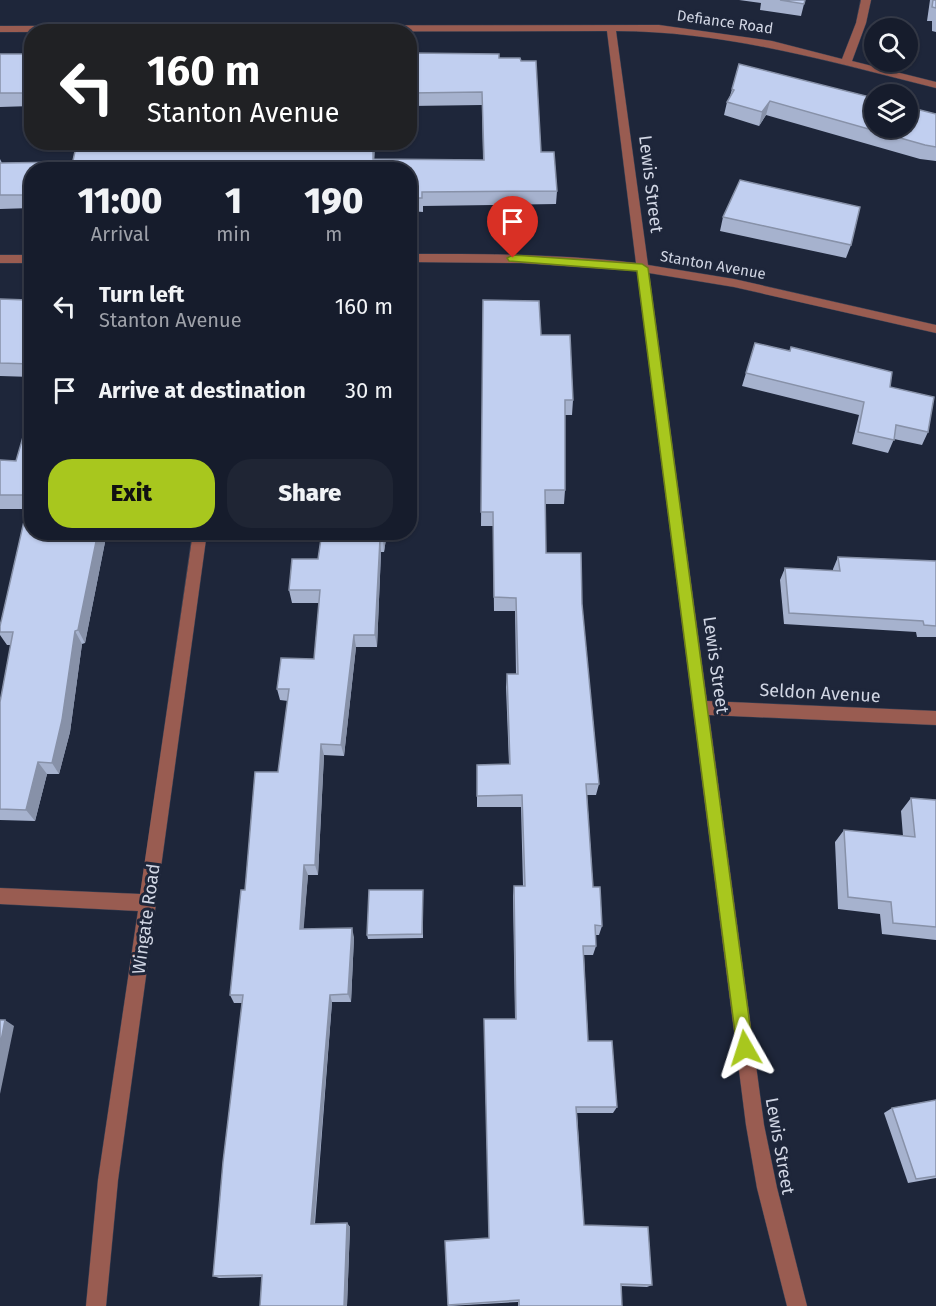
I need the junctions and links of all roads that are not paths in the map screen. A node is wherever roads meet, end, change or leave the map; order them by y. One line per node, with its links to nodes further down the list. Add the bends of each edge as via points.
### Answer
1 (866, 0): 6 (street)
2 (611, 27): 3 (street, Defiance Road); 6 (street, Defiance Road, via 732,37); 11 (street, Lewis Street)
3 (417, 28)
4 (0, 29): 5 (street, Defiance Road)
5 (24, 29)
6 (846, 62): 7 (street, Defiance Road)
7 (936, 85)
8 (417, 258): 11 (street, Stanton Avenue, via 513,258)
9 (0, 259): 10 (street)
10 (24, 259)
11 (642, 268): 12 (street, Stanton Avenue, via 776,291); 14 (street, Lewis Street)
12 (936, 329)
13 (199, 540): 17 (street, Wingate Road)
14 (702, 708): 15 (street, Seldon Avenue); 19 (street, Lewis Street, via 755,1125)
15 (936, 718)
16 (0, 896): 17 (street)
17 (148, 903): 18 (street, Wingate Road, via 108,1180)
18 (96, 1306)
19 (797, 1306)

